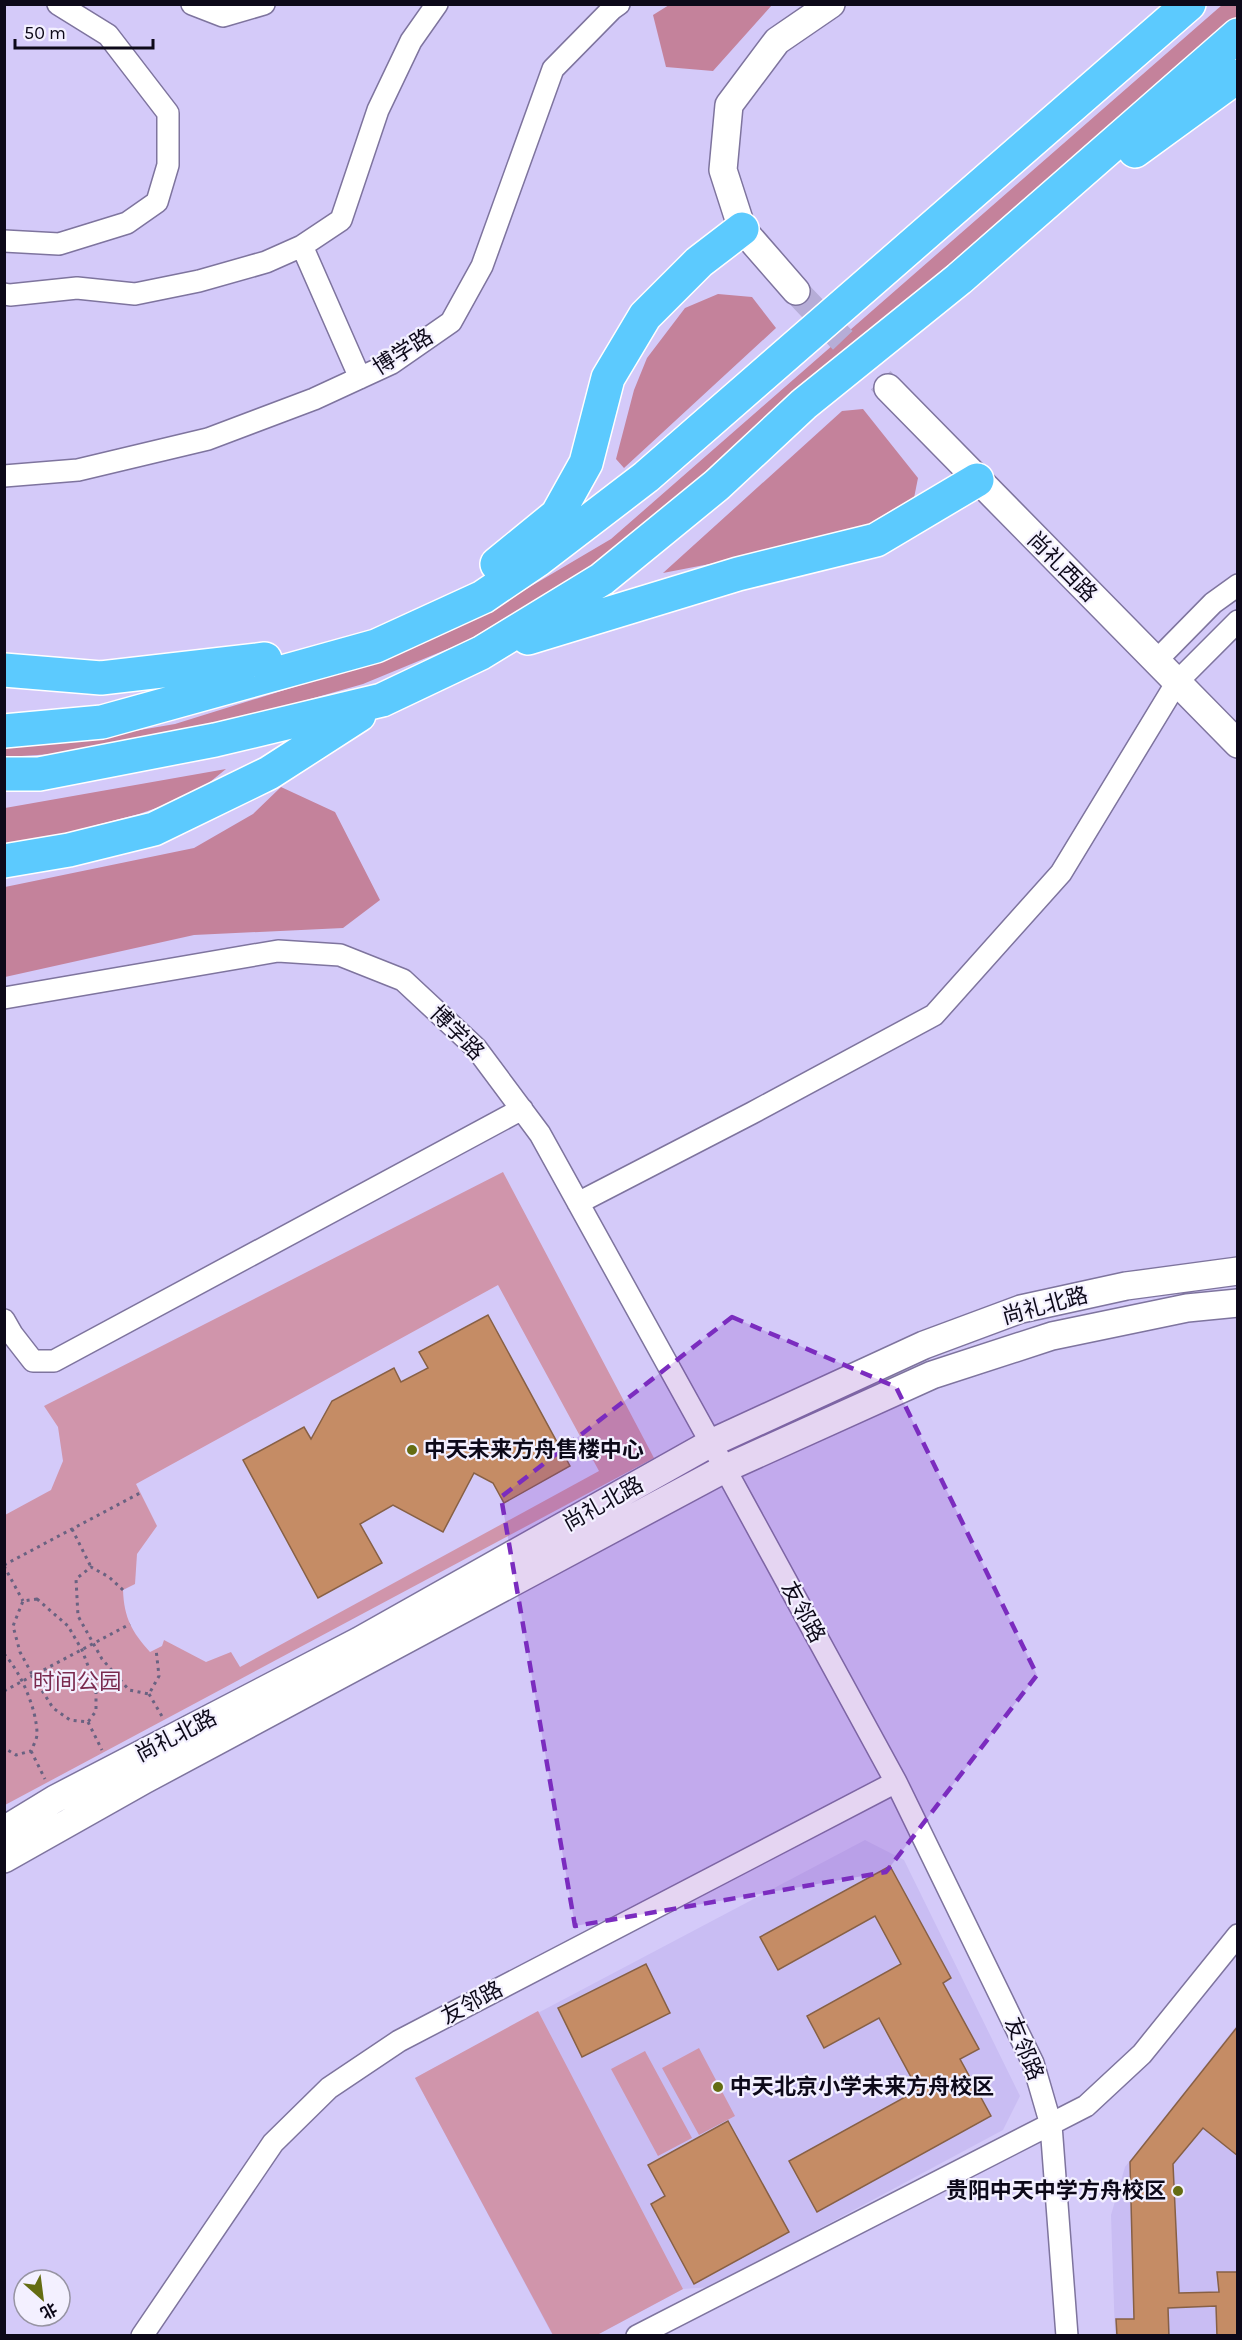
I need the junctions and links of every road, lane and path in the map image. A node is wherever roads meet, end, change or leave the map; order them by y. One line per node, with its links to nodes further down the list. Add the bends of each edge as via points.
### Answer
1 (58, 4): 11 (street, via 108,35 168,113 168,165 157,202 127,223 59,244)
2 (192, 4): 3 (street, via 223,16)
3 (264, 4)
4 (437, 4): 12 (street, via 411,40 378,110 340,220)
5 (619, 4): 16 (street, 博学路, via 553,69 482,266 451,322 392,363)
6 (831, 4): 10 (street, via 777,41 729,105 723,170)
7 (1189, 4): 22 (highway, via 646,477 483,597)
8 (1238, 35): 13 (highway)
9 (1238, 76): 13 (highway)
10 (742, 229): 14 (street); 22 (highway, via 699,262 645,316 608,378 586,463 556,515)
11 (4, 241)
12 (302, 246): 15 (street, via 255,266 135,294 77,288); 16 (street)
13 (958, 279): 24 (highway, via 804,404 717,485 602,579)
14 (796, 291)
15 (4, 294)
16 (360, 378): 18 (street, 博学路, via 208,440 78,470)
17 (888, 388): 19 (street, 尚礼西路)
18 (4, 476)
19 (977, 480): 24 (highway, via 876,540 738,574); 25 (street, 尚礼西路)
20 (1238, 585): 25 (street)
21 (1238, 621): 27 (street)
22 (422, 625): 23 (highway)
23 (376, 646): 26 (highway, via 101,678); 29 (highway, via 102,722)
24 (481, 653): 28 (highway)
25 (1155, 661): 27 (street, 尚礼西路)
26 (4, 670)
27 (1177, 682): 30 (street, 尚礼西路); 35 (street, via 1061,873 934,1015)
28 (382, 700): 31 (highway, via 215,740 39,774); 32 (highway, via 269,772 154,829)
29 (4, 731)
30 (1238, 744)
31 (4, 774)
32 (4, 861)
33 (4, 998): 34 (street, 博学路, via 278,951 340,955 403,980 476,1048)
34 (522, 1109): 35 (street, 博学路); 38 (street, via 54,1361 33,1361)
35 (578, 1203): 39 (street, 博学路)
36 (1238, 1271): 39 (street, 尚礼北路, via 1126,1286 1021,1309 924,1345)
37 (1238, 1303): 40 (street, 尚礼北路, via 1187,1308 1063,1334 997,1354 932,1375)
38 (4, 1320)
39 (711, 1443): 40 (street, 友邻路); 57 (street, 尚礼北路, via 359,1641)
40 (724, 1469): 61 (street, 友邻路); 64 (street, 尚礼北路)
41 (140, 1493): 42 (path)
42 (72, 1529): 43 (path); 44 (path)
43 (4, 1565): 46 (path)
44 (91, 1567): 45 (path); 48 (path, via 76,1579 78,1616)
45 (123, 1590)
46 (23, 1601): 50 (path, via 37,1599 68,1626); 52 (path, via 13,1626 20,1652)
47 (130, 1624): 48 (path)
48 (94, 1644): 50 (path); 55 (path, via 129,1690)
49 (156, 1649): 55 (path, via 159,1676)
50 (82, 1650): 52 (path); 56 (path, via 96,1687 96,1711)
51 (4, 1654): 53 (path)
52 (33, 1676): 53 (path); 56 (path, via 53,1708 70,1720)
53 (22, 1682): 54 (path); 59 (path, via 33,1707 37,1736)
54 (4, 1692)
55 (149, 1694): 57 (path)
56 (88, 1722): 60 (path)
57 (175, 1737): 60 (street, 尚礼北路)
58 (4, 1748): 59 (path, via 16,1755)
59 (31, 1751): 62 (path)
60 (112, 1769): 62 (street, 尚礼北路)
61 (896, 1782): 66 (street, 友邻路, via 1033,2063); 67 (street, 友邻路, via 399,2041 329,2088 273,2143)
62 (55, 1799): 63 (street, 尚礼北路)
63 (4, 1830)
64 (4, 1859)
65 (1238, 1935): 66 (street, via 1142,2054 1086,2106)
66 (1051, 2125): 68 (street); 69 (street, 友邻路)
67 (142, 2336)
68 (637, 2336)
69 (1067, 2336)

